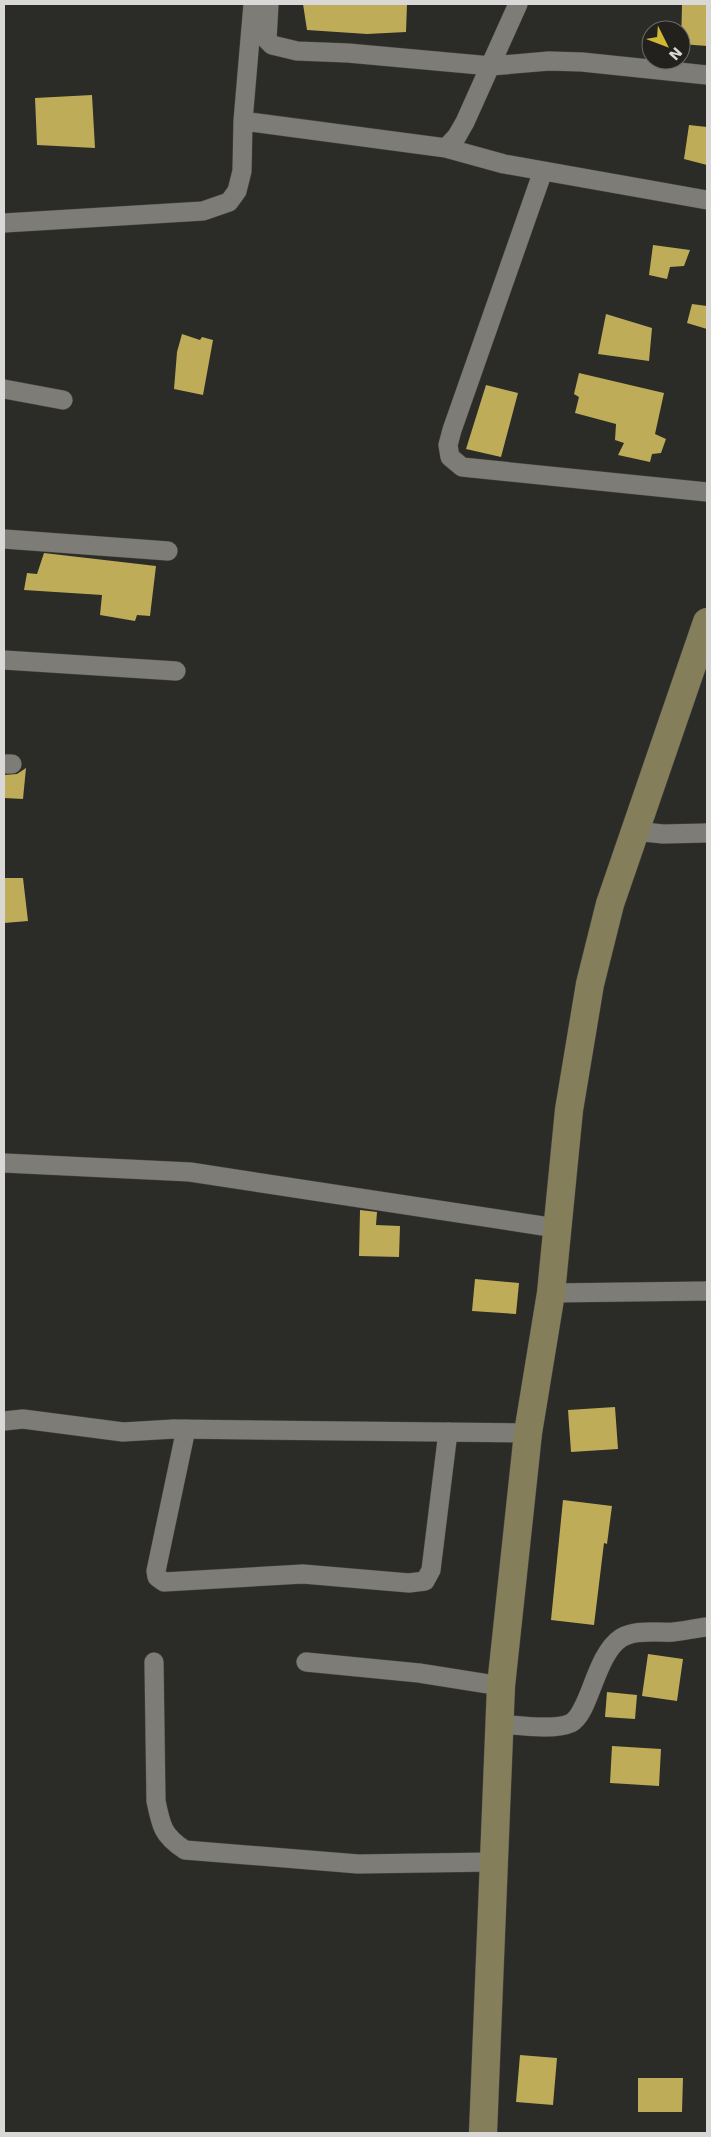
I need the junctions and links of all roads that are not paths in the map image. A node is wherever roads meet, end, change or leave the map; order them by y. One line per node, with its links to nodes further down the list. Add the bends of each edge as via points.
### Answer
1 (253, 4): 6 (street)
2 (269, 4): 4 (street, via 267,40 282,48)
3 (518, 4): 4 (street)
4 (491, 66): 5 (street, via 582,62); 7 (street, via 457,136)
5 (707, 75)
6 (243, 120): 7 (street); 10 (street, via 242,171 237,191 223,205 203,210)
7 (446, 148): 8 (street)
8 (543, 171): 9 (street); 13 (street, via 452,430 448,445 450,457 462,467)
9 (707, 200)
10 (4, 223)
11 (4, 389): 12 (street)
12 (64, 400)
13 (707, 492)
14 (4, 539): 15 (street)
15 (168, 551)
16 (707, 622): 19 (street)
17 (4, 660): 18 (street)
18 (176, 671)
19 (634, 831): 20 (street); 22 (street, via 610,904 590,984 569,1110)
20 (707, 833)
21 (4, 1163): 22 (street, via 190,1172)
22 (556, 1228): 24 (street)
23 (707, 1291): 24 (street)
24 (551, 1293): 28 (street)
25 (4, 1421): 26 (street, via 24,1420 123,1432)
26 (186, 1429): 27 (street); 27 (street, via 156,1571 157,1577 164,1582 303,1574 409,1583 424,1581 431,1570)
27 (448, 1432): 28 (street)
28 (528, 1433): 32 (street)
29 (707, 1627): 33 (street, via 674,1632 636,1632 622,1637 612,1645 602,1661 578,1717 570,1723 540,1726)
30 (154, 1662): 34 (street, via 156,1801 160,1824 169,1841 185,1850 358,1864)
31 (306, 1662): 32 (street, via 419,1673)
32 (501, 1686): 33 (street)
33 (498, 1724): 34 (street)
34 (493, 1862): 35 (street)
35 (483, 2133)

